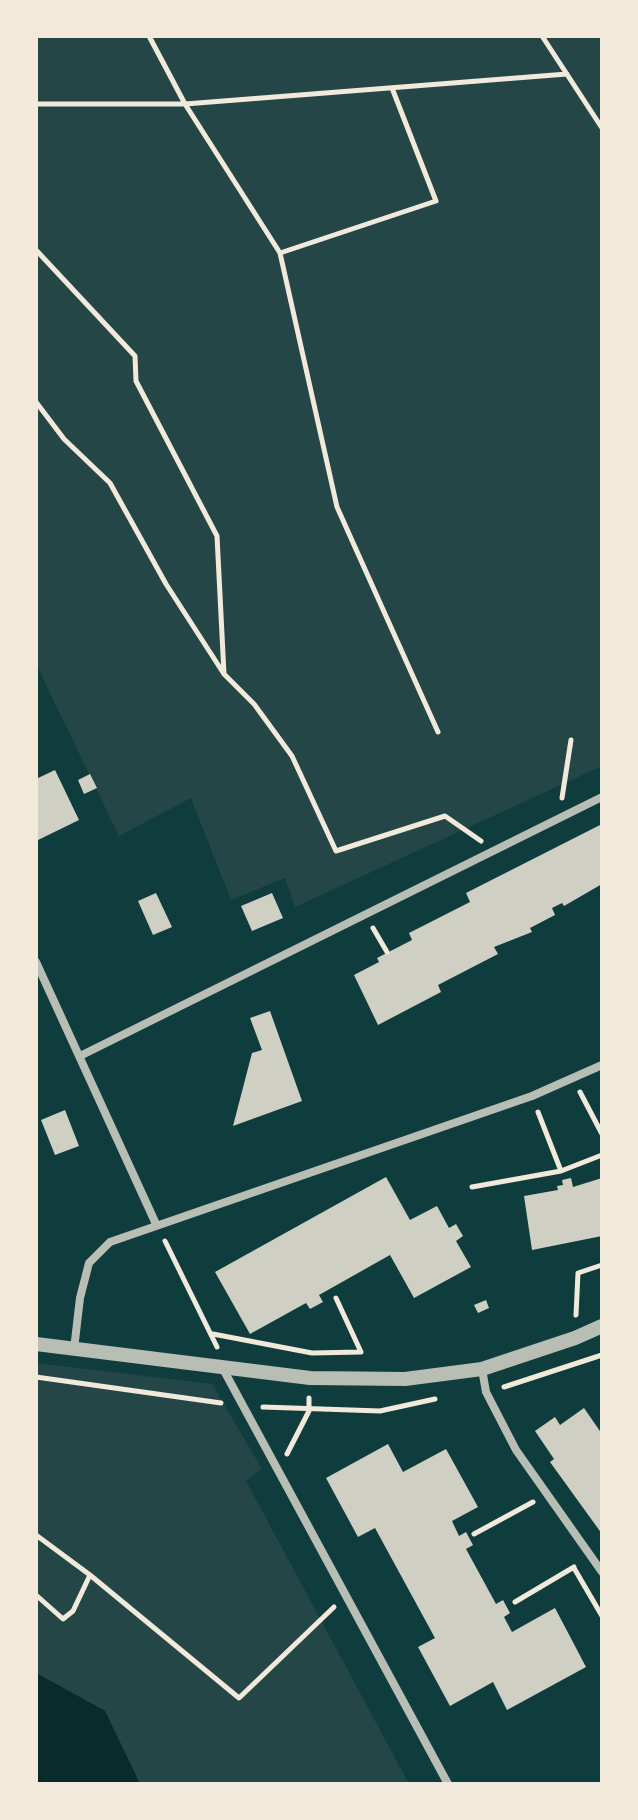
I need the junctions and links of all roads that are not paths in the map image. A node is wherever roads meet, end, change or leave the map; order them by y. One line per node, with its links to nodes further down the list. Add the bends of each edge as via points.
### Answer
1 (602, 797): 3 (street)
2 (36, 962): 3 (street)
3 (80, 1056): 5 (street)
4 (602, 1065): 5 (street, via 532,1096)
5 (156, 1224): 8 (street, via 110,1242 89,1263)
6 (602, 1326): 10 (street)
7 (36, 1344): 8 (street)
8 (74, 1349): 9 (street)
9 (222, 1367): 10 (street, via 310,1378 405,1379); 12 (street)
10 (482, 1369): 11 (street, via 486,1392 516,1450)
11 (602, 1572)
12 (448, 1784)

